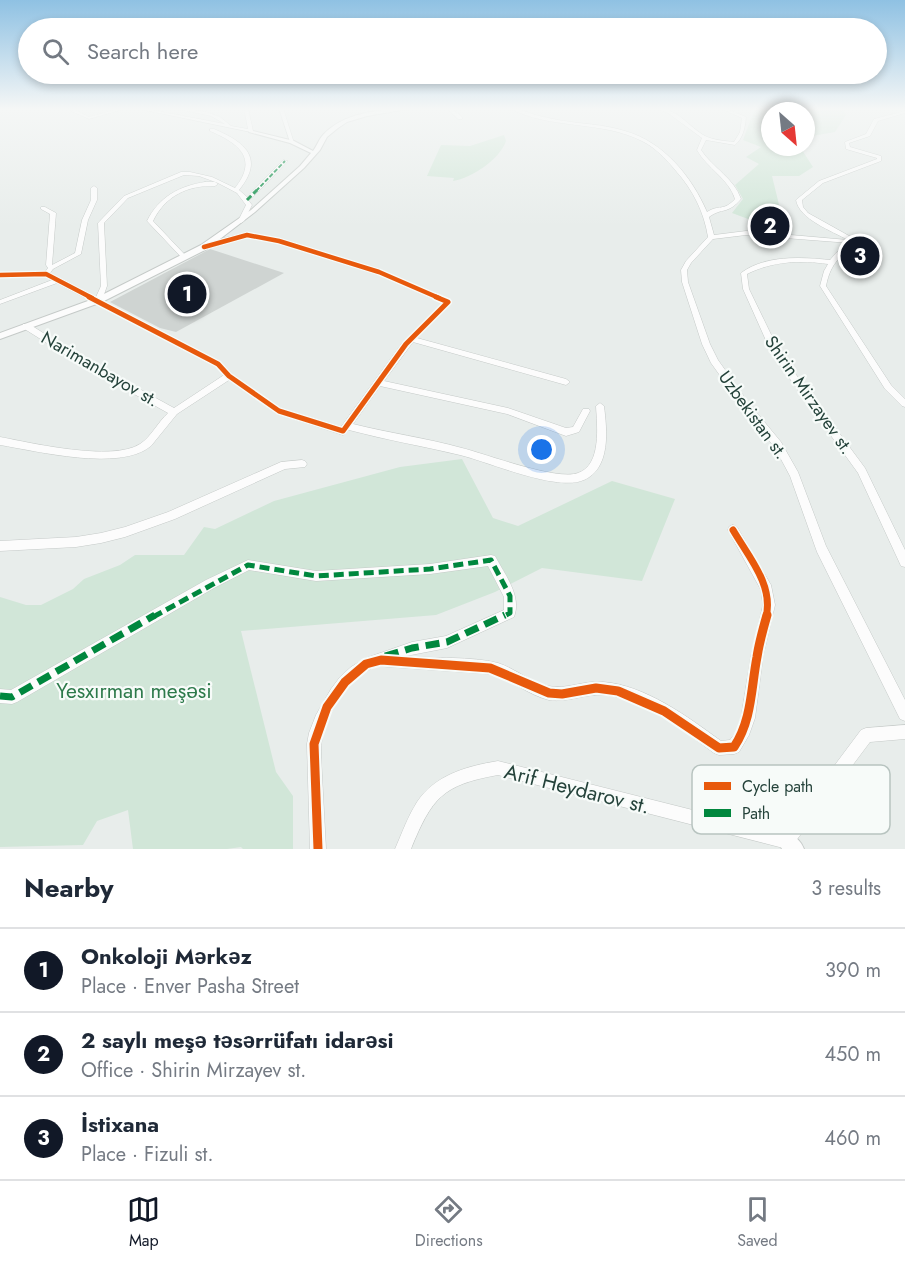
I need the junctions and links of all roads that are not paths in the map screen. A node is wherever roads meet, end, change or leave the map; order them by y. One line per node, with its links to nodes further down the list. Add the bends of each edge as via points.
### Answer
1 (242, 148): 11 (street, via 247,152 249,169)
2 (303, 148): 7 (street)
3 (320, 148): 7 (street)
4 (656, 148): 14 (street, via 683,175)
5 (700, 148): 14 (street, via 703,159 738,199 730,208)
6 (848, 148): 17 (street, via 879,160 821,182 799,200 806,214)
7 (314, 153): 15 (street)
8 (285, 161): 12 (street)
9 (222, 184): 11 (street); 19 (street, via 188,186 153,214 150,221); 24 (street, via 183,173 126,197 101,223 104,286)
10 (94, 188): 21 (street, via 78,254)
11 (236, 189): 12 (street)
12 (247, 200): 15 (street, via 249,205)
13 (43, 208): 21 (street, via 53,213)
14 (706, 216): 16 (street)
15 (241, 221): 18 (street)
16 (711, 237): 17 (street, via 746,233); 44 (street, Uzbekistan st., via 684,270 684,282 706,344 795,475 821,548)
17 (857, 242): 20 (street)
18 (204, 247): 19 (street); 28 (street, via 247,236 279,241 379,272 448,302)
19 (184, 257): 24 (street)
20 (830, 262): 32 (street, via 823,285 888,387); 41 (street, Shirin Mirzayev st., via 776,261 750,269 743,277 776,354 862,471)
21 (49, 271): 22 (street); 23 (street)
22 (0, 275)
23 (58, 280): 24 (street); 25 (street)
24 (99, 300): 26 (street); 29 (street, via 218,364)
25 (0, 302)
26 (26, 327): 27 (street); 35 (street, Narimanbayov st.)
27 (0, 336)
28 (411, 339): 30 (street); 31 (street)
29 (229, 376): 35 (street, Narimanbayov st.); 36 (street, via 279,411 343,431)
30 (566, 382)
31 (378, 383): 34 (street, via 508,411 566,432 576,430); 36 (street)
32 (905, 404)
33 (600, 406): 36 (street, via 598,458 589,471 575,479)
34 (586, 411)
35 (174, 412): 37 (street, Narimanbayov st., via 143,448 123,455)
36 (347, 426)
37 (0, 441)
38 (302, 464): 40 (street, via 284,465 153,522 102,538)
39 (733, 530): 42 (street, via 768,588 769,605 748,718 734,747 719,748 635,696 616,690 548,693 491,668)
40 (0, 546)
41 (905, 562)
42 (376, 660): 43 (street, via 447,642 510,613 510,596 491,560 430,569 316,576 248,565 12,697); 50 (street, via 346,681 322,716 314,741)
43 (0, 696)
44 (905, 714)
45 (905, 732): 46 (street, via 866,735)
46 (846, 765)
47 (692, 819): 51 (street, Arif Heydarov st., via 498,768 468,773 448,783 426,802)
48 (749, 834): 49 (street, Arif Heydarov st.)
49 (791, 845)
50 (318, 849)
51 (403, 849)

